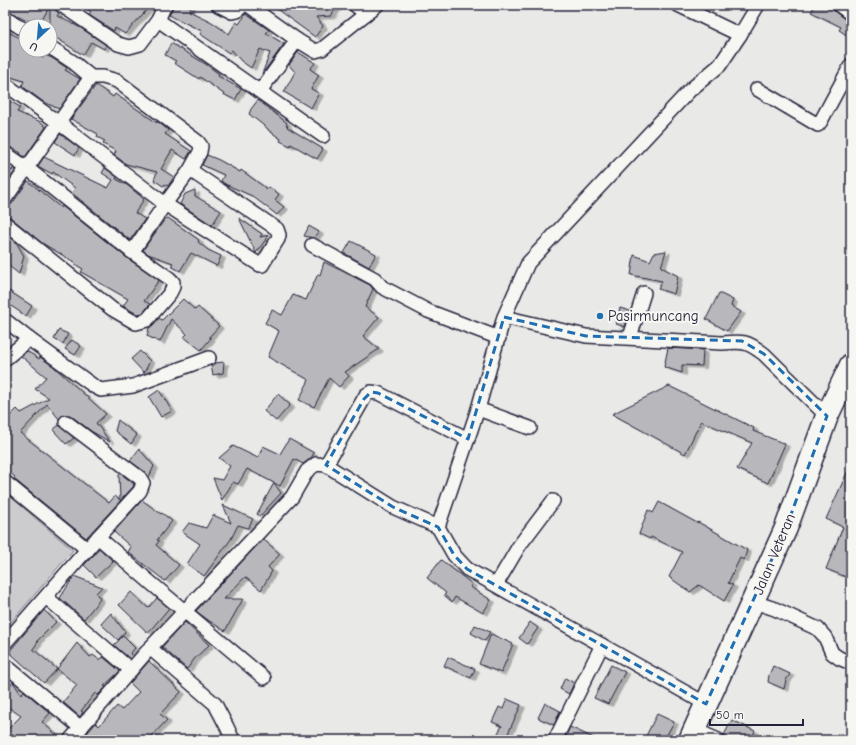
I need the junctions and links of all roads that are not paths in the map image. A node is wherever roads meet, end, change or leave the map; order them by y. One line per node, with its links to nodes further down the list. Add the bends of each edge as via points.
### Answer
1 (61, 5): 14 (street, via 118,44 129,47 140,44)
2 (165, 5): 14 (street)
3 (218, 5): 4 (street, via 232,12)
4 (243, 5)
5 (248, 5): 17 (street)
6 (355, 5): 11 (street)
7 (377, 5): 11 (street)
8 (678, 5): 16 (street)
9 (758, 5): 16 (street)
10 (839, 5): 12 (street)
11 (366, 14): 17 (street, via 322,49 315,51)
12 (851, 14)
13 (5, 17): 15 (street)
14 (158, 20): 23 (street)
15 (18, 26)
16 (740, 35): 35 (street, via 720,64 690,90 528,263)
17 (297, 40): 23 (street)
18 (58, 52): 20 (street)
19 (851, 65): 22 (street, via 818,125)
20 (91, 77): 24 (street); 28 (street, via 117,81 198,142 201,146 200,152)
21 (5, 84): 24 (street)
22 (757, 89)
23 (260, 91): 25 (street)
24 (59, 123): 27 (street); 30 (street)
25 (323, 136)
26 (5, 153): 27 (street)
27 (27, 168): 29 (street); 33 (street)
28 (190, 170): 30 (street); 30 (street, via 277,229 278,239 262,264)
29 (5, 199)
30 (165, 204): 33 (street)
31 (5, 224): 33 (street, via 112,309 136,323 147,320 170,293 173,282)
32 (312, 245): 38 (street, via 428,311)
33 (132, 252)
34 (644, 293): 37 (street)
35 (504, 317): 37 (street, via 586,336); 38 (street)
36 (5, 320): 39 (street)
37 (630, 337): 44 (street, via 748,343 764,354)
38 (499, 338): 43 (street)
39 (29, 339): 40 (street, via 101,390 133,386); 41 (street)
40 (209, 358)
41 (5, 359)
42 (851, 365): 44 (highway, Jalan Veteran)
43 (478, 409): 46 (street); 47 (street)
44 (827, 416): 56 (highway, Jalan Veteran, via 786,528)
45 (66, 422): 52 (street, via 140,478 143,483 140,490)
46 (530, 428)
47 (468, 439): 48 (street, via 378,393 371,392 366,395); 51 (street)
48 (326, 465): 51 (street, via 393,507); 57 (street, via 316,464 307,471 292,497)
49 (5, 482): 53 (street)
50 (553, 501): 54 (street, via 519,546)
51 (438, 527): 54 (street, via 454,555 467,569)
52 (98, 537): 53 (street); 57 (street)
53 (88, 550): 55 (street)
54 (496, 585): 59 (street)
55 (46, 597): 58 (street); 63 (street)
56 (754, 602): 61 (street, via 775,608 818,629 832,653); 65 (highway, Jalan Veteran)
57 (185, 612): 60 (street); 64 (street)
58 (5, 644)
59 (602, 645): 65 (street); 70 (street)
60 (150, 648): 63 (street); 69 (street, via 215,704)
61 (851, 663)
62 (5, 665): 66 (street)
63 (131, 670): 66 (street)
64 (264, 678)
65 (706, 704): 67 (highway, Jalan Veteran)
66 (81, 728): 68 (street)
67 (692, 735): 71 (street)
68 (70, 740)
69 (233, 740)
70 (555, 740)
71 (718, 740)

